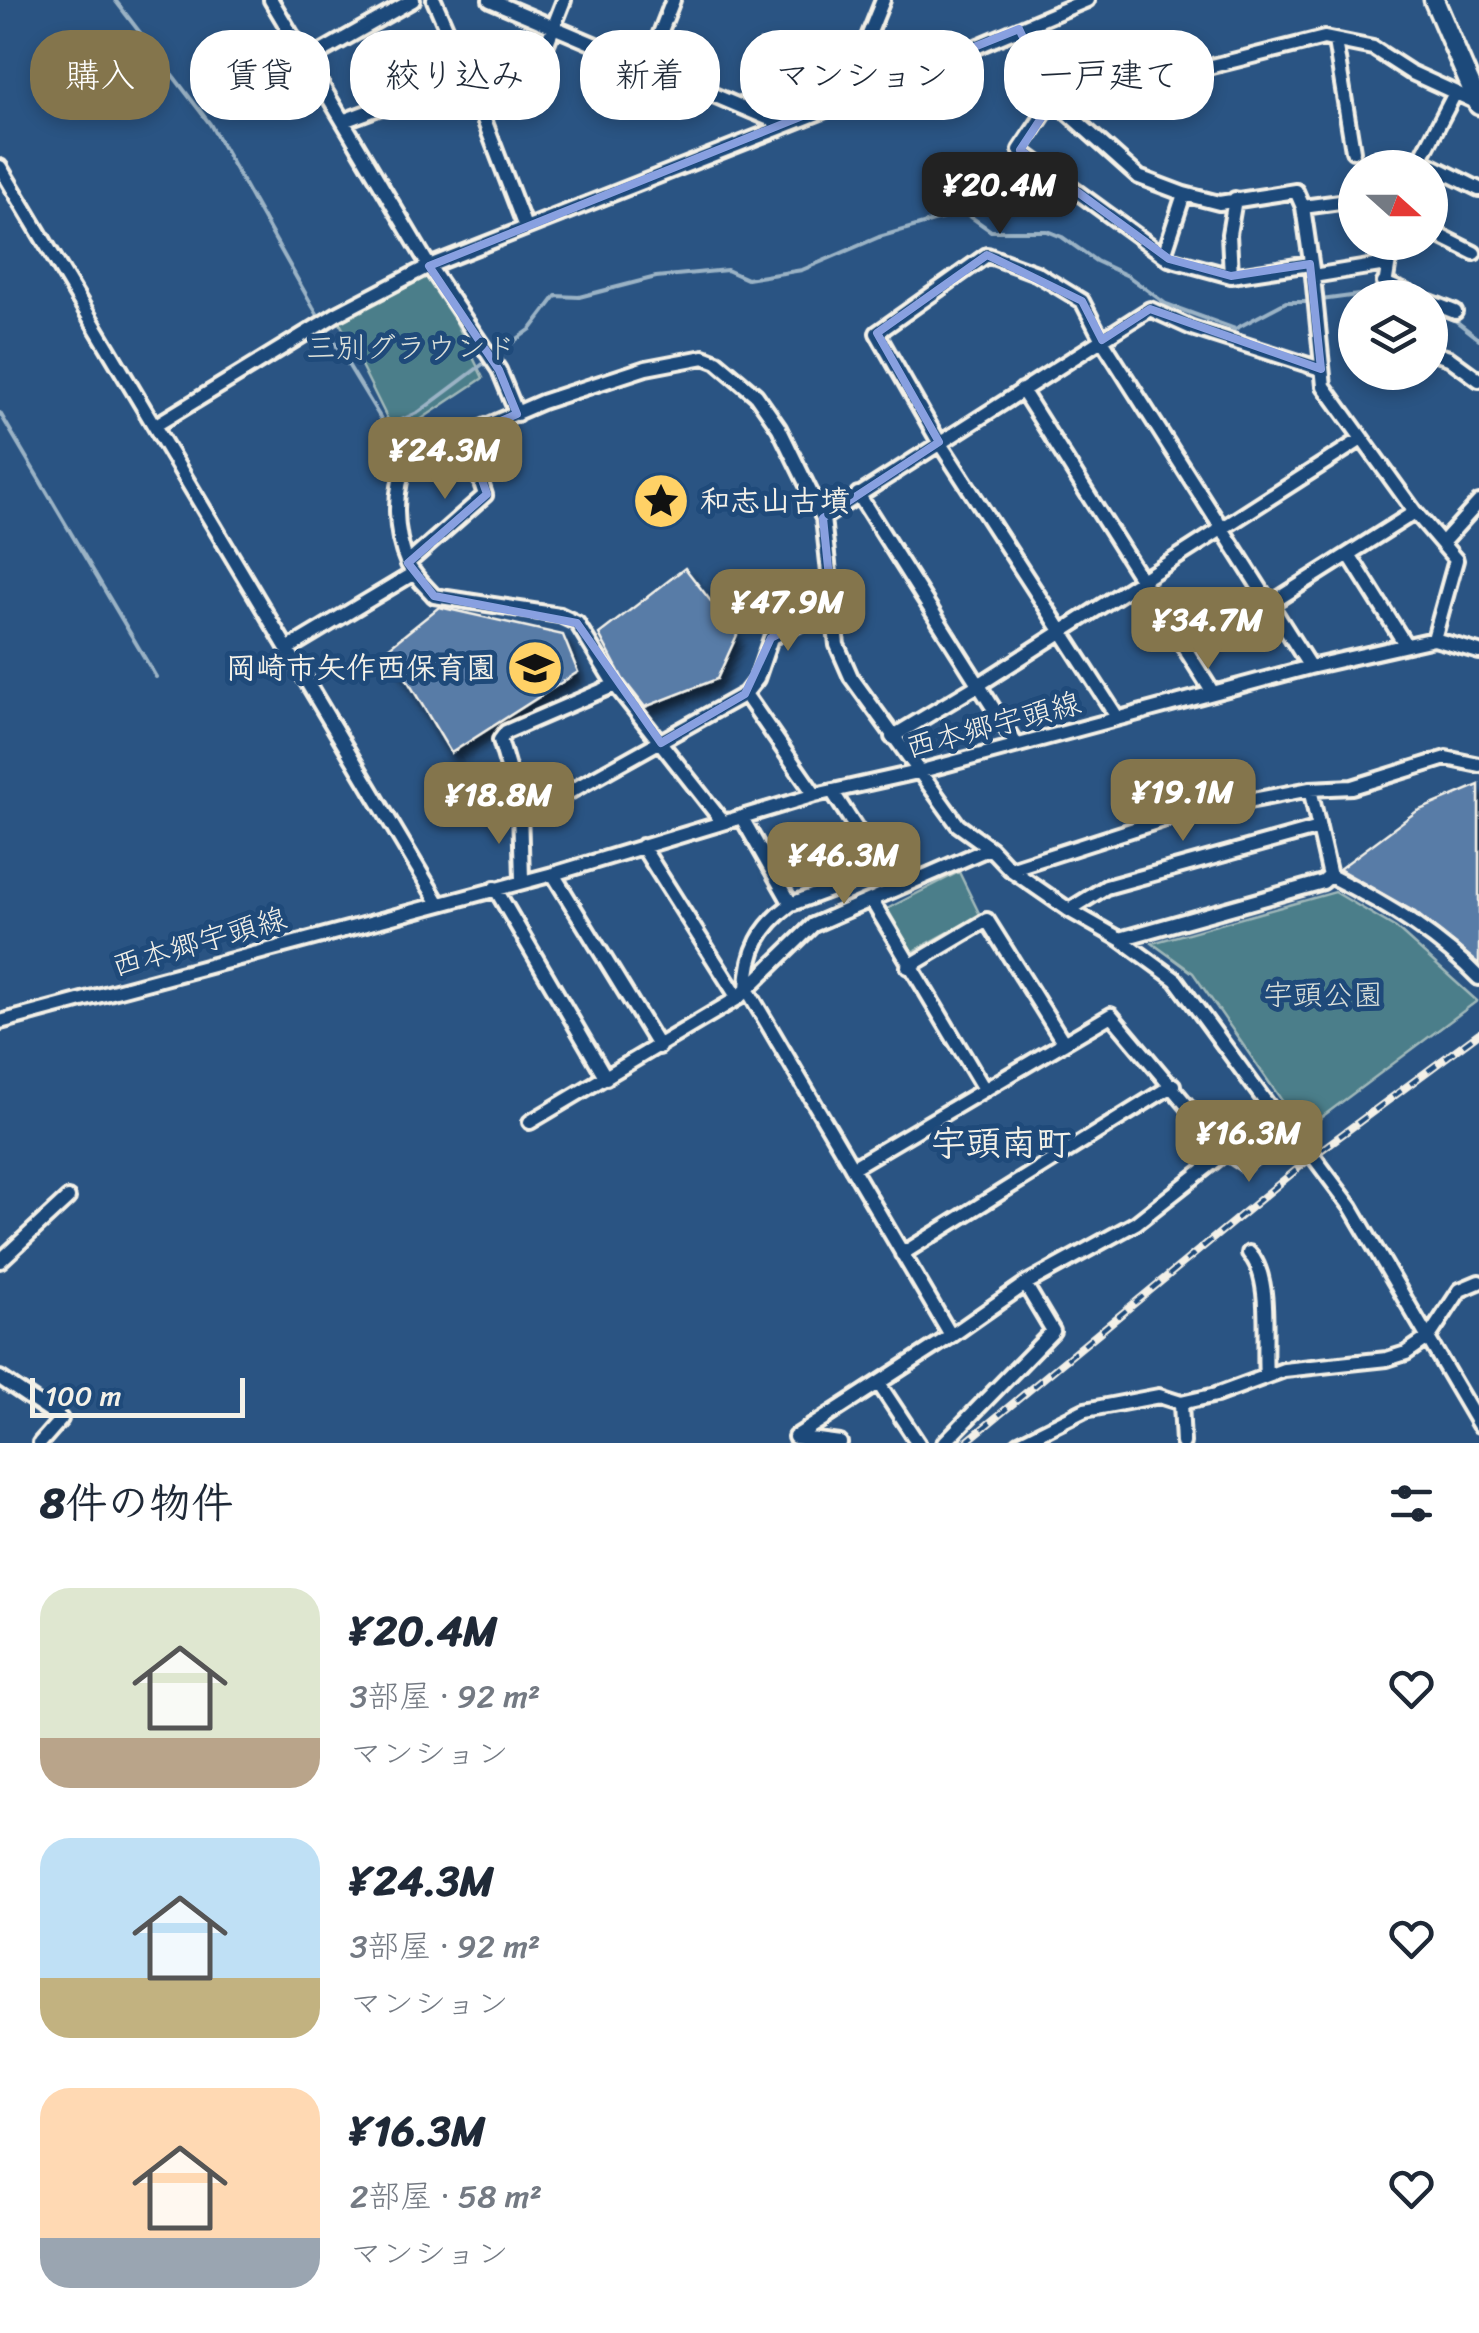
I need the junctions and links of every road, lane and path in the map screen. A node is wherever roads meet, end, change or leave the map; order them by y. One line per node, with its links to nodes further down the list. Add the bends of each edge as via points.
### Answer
1 (271, 0): 12 (street)
2 (413, 0): 20 (street)
3 (434, 0): 13 (street)
4 (490, 0): 10 (street)
5 (564, 0): 10 (street)
6 (673, 0): 15 (street)
7 (883, 0): 16 (street)
8 (1087, 0): 11 (street)
9 (1434, 0): 25 (street)
10 (554, 26): 14 (street); 17 (street)
11 (1019, 29): 19 (street)
12 (289, 30)
13 (447, 30)
14 (552, 30)
15 (661, 30)
16 (871, 30)
17 (580, 37)
18 (1335, 40): 21 (street); 22 (street, via 1373,48); 33 (street)
19 (984, 44)
20 (330, 47)
21 (1214, 66)
22 (1455, 94): 25 (street); 34 (street)
23 (720, 98): 32 (street)
24 (330, 99): 31 (street)
25 (1479, 104)
26 (350, 119): 31 (street)
27 (483, 120): 42 (street)
28 (798, 120): 32 (street)
29 (1039, 120): 45 (street, via 1020,150)
30 (1075, 120): 38 (street, via 1139,176)
31 (343, 121): 48 (street)
32 (784, 125): 42 (street)
33 (1353, 150)
34 (1425, 150)
35 (0, 167): 60 (street)
36 (1448, 176): 37 (street)
37 (1479, 189)
38 (1184, 194): 39 (street, via 1219,203); 45 (street)
39 (1234, 199): 41 (street, via 1296,191); 50 (street)
40 (1338, 203): 41 (street)
41 (1303, 208): 49 (street)
42 (524, 227): 48 (street)
43 (1448, 240): 44 (street)
44 (1474, 253)
45 (1164, 255): 50 (street)
46 (1387, 260): 47 (street)
47 (1386, 264): 49 (street); 51 (street)
48 (429, 266): 59 (street, via 499,370); 60 (street, via 337,314)
49 (1311, 270): 50 (street); 56 (street)
50 (1231, 276)
51 (1385, 280)
52 (1448, 310): 53 (street)
53 (1454, 312)
54 (1102, 340): 56 (street, via 1150,308); 58 (street); 63 (street, via 1082,301 1036,273 987,255 877,333); 68 (street)
55 (1448, 358): 57 (street)
56 (1321, 369): 62 (street, via 1324,386)
57 (1479, 380)
58 (1022, 390): 63 (street); 72 (street)
59 (518, 414): 61 (street); 67 (street, via 646,368 704,357 756,395)
60 (156, 426): 78 (street)
61 (466, 436): 71 (street, via 485,495); 71 (street, via 408,460 400,474 398,528)
62 (1360, 440): 66 (street); 68 (street)
63 (939, 442): 64 (street); 75 (street)
64 (858, 494): 67 (street); 81 (street)
65 (1479, 502): 69 (street)
66 (1415, 512): 69 (street); 70 (street)
67 (824, 518): 74 (street)
68 (1220, 528): 72 (street); 73 (street)
69 (1443, 542): 76 (street, via 1456,560)
70 (1350, 556): 73 (street); 77 (street)
71 (411, 568): 78 (street); 82 (street, via 434,596 577,623)
72 (1143, 581): 75 (street); 83 (street)
73 (1270, 604): 80 (street)
74 (832, 608): 84 (street, via 771,638); 86 (street, via 843,664)
75 (1059, 631): 81 (street); 85 (street)
76 (1434, 640): 77 (street, 西本郷宇頭線); 79 (street, 西本郷宇頭線)
77 (1406, 644): 80 (street, 西本郷宇頭線)
78 (289, 648): 108 (street)
79 (1479, 652)
80 (1310, 667): 83 (street, 西本郷宇頭線)
81 (980, 684): 86 (street); 88 (street)
82 (616, 685): 87 (street); 94 (street, via 506,732 500,740)
83 (1213, 693): 85 (street, 西本郷宇頭線)
84 (745, 694): 87 (street); 93 (street)
85 (1116, 717): 88 (street, 西本郷宇頭線)
86 (892, 736): 90 (street)
87 (662, 743): 94 (street, via 546,805); 96 (street)
88 (1016, 744): 90 (street, 西本郷宇頭線)
89 (1479, 765): 91 (street, via 1446,758 1352,787)
90 (918, 772): 92 (street, 西本郷宇頭線); 99 (street, via 958,825)
91 (1310, 790): 97 (street); 100 (street, via 1181,814)
92 (832, 791): 93 (street, 西本郷宇頭線); 101 (street)
93 (815, 795): 95 (street, 西本郷宇頭線)
94 (520, 809): 105 (street)
95 (742, 818): 96 (street, 西本郷宇頭線); 109 (street)
96 (722, 821): 98 (street, 西本郷宇頭線)
97 (1319, 828): 103 (street); 110 (street, via 1106,887)
98 (642, 846): 102 (street, 西本郷宇頭線); 114 (street)
99 (990, 848): 100 (street); 104 (street)
100 (1010, 869): 110 (street)
101 (883, 870): 104 (street); 109 (street)
102 (553, 874): 105 (street, 西本郷宇頭線); 117 (street)
103 (1330, 876): 111 (street); 113 (street, via 1381,902)
104 (924, 878): 107 (street)
105 (522, 880): 106 (street, 西本郷宇頭線)
106 (495, 888): 108 (street); 118 (street)
107 (872, 900): 112 (street); 114 (street, via 814,925)
108 (438, 902): 115 (street, 西本郷宇頭線)
109 (791, 904): 114 (street, via 763,928)
110 (1069, 910): 111 (street)
111 (1120, 939): 132 (street, via 1176,980 1287,1132 1313,1156)
112 (908, 967): 116 (street, via 987,920); 120 (street)
113 (1479, 978)
114 (742, 994): 117 (street); 124 (street)
115 (0, 1022)
116 (1064, 1043): 119 (street, via 1111,1015); 120 (street)
117 (659, 1047): 118 (street)
118 (606, 1078): 121 (street)
119 (1173, 1084): 123 (street); 127 (street)
120 (984, 1090): 124 (street)
121 (530, 1122)
122 (1268, 1146): 123 (street, via 1245,1164)
123 (1226, 1152): 130 (street, via 1136,1223)
124 (852, 1168): 127 (street)
125 (68, 1198): 128 (street)
126 (1249, 1253): 133 (street, via 1267,1312)
127 (902, 1254): 131 (street)
128 (0, 1261)
129 (1479, 1282): 132 (street, via 1460,1290)
130 (1025, 1284): 131 (street); 141 (street, via 1054,1331)
131 (951, 1336): 135 (street)
132 (1429, 1337): 133 (street, via 1387,1359); 137 (street)
133 (1266, 1376): 136 (street)
134 (0, 1378): 138 (street, via 61,1418)
135 (879, 1384): 139 (street, via 794,1436); 140 (street)
136 (1182, 1403): 142 (street, via 1159,1396 1085,1410); 143 (street)
137 (1479, 1425)
138 (40, 1443)
139 (840, 1443)
140 (918, 1443)
141 (944, 1443)
142 (1018, 1443)
143 (1183, 1443)

